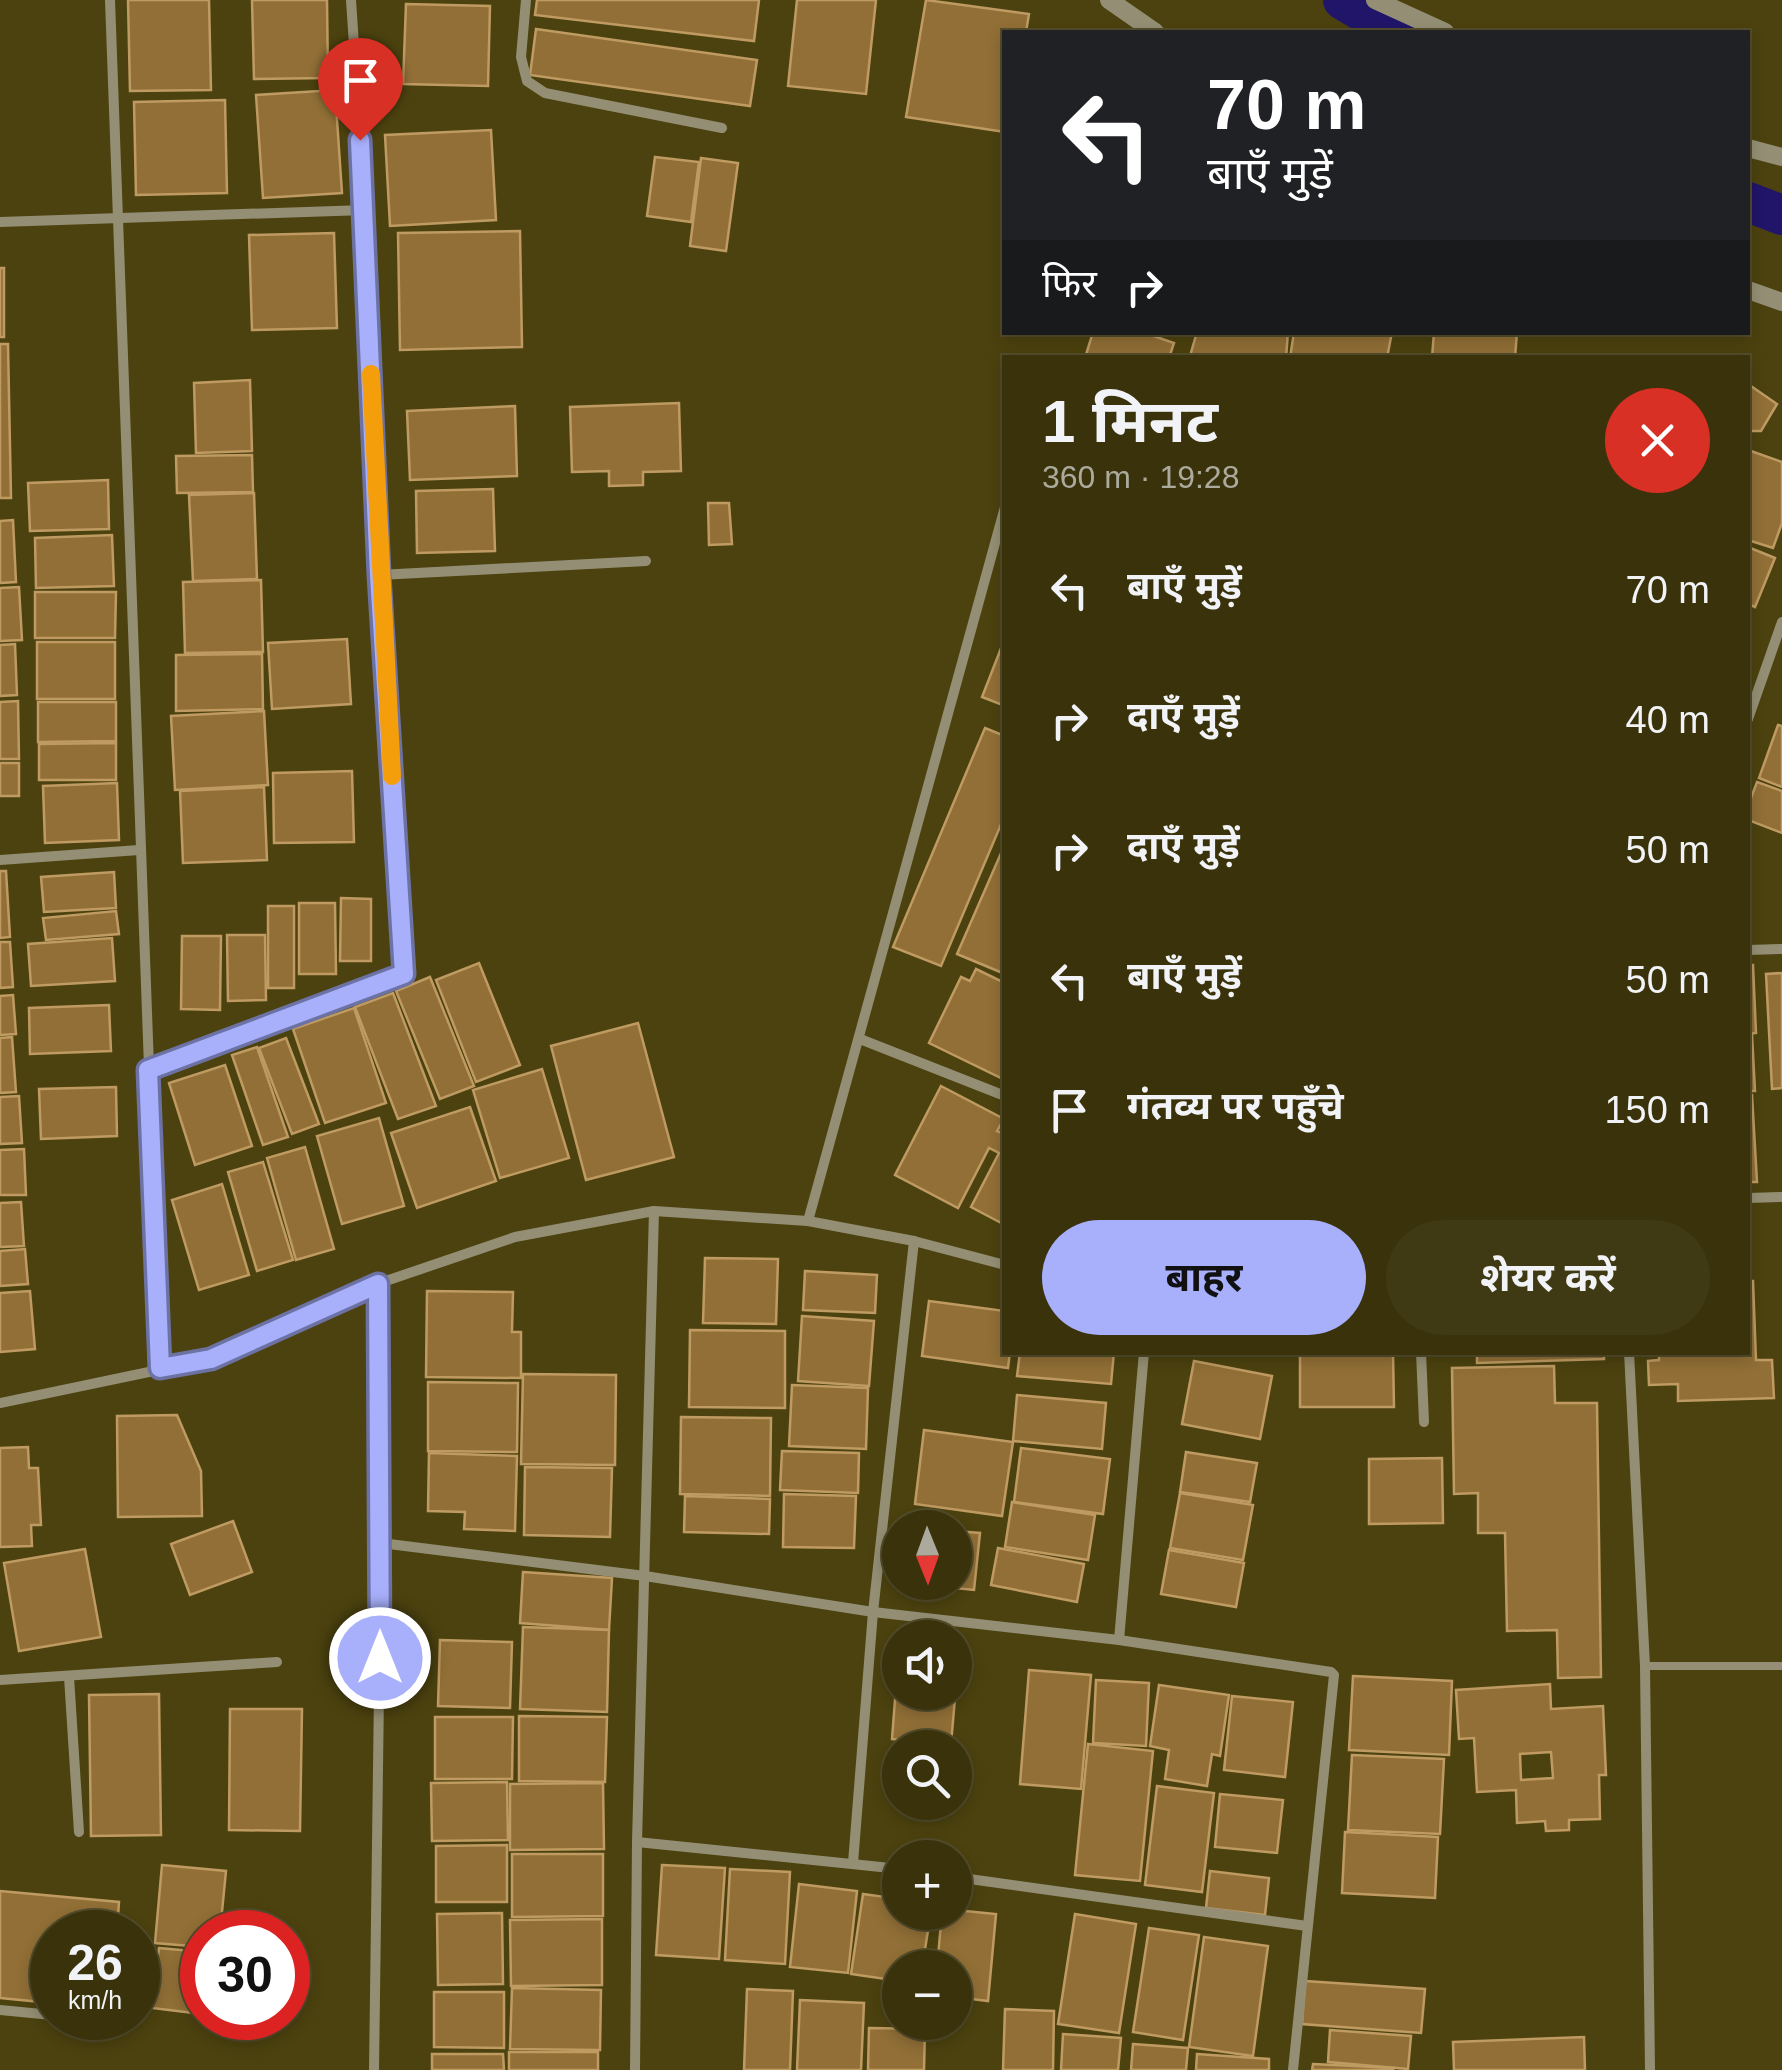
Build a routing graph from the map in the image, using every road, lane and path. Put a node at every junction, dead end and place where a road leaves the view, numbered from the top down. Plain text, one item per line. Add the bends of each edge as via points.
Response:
1 (110, 0) edge
2 (352, 0) edge
3 (526, 0) edge
4 (1109, 0) edge
5 (1375, 0) edge
6 (1152, 30) edge
7 (1440, 30) edge
8 (722, 128) dead end
9 (1750, 148) edge
10 (1782, 156) edge
11 (364, 210) junction
12 (118, 217) junction
13 (0, 222) edge
14 (1750, 291) edge
15 (1782, 302) edge
16 (1002, 518) edge
17 (646, 561) dead end
18 (379, 575) junction
19 (1782, 622) edge
20 (1750, 714) edge
21 (139, 850) junction
22 (0, 860) edge
23 (1782, 948) edge
24 (1750, 950) edge
25 (860, 1039) junction
26 (148, 1070) junction
27 (1002, 1095) edge
28 (1782, 1197) edge
29 (1750, 1198) edge
30 (654, 1211) junction
31 (808, 1222) junction
32 (914, 1242) junction
33 (1002, 1264) edge
34 (378, 1284) junction
35 (1144, 1355) edge
36 (1421, 1355) edge
37 (1629, 1355) edge
38 (160, 1368) junction
39 (0, 1403) edge
40 (1424, 1422) dead end
41 (381, 1543) junction
42 (644, 1576) junction
43 (873, 1612) junction
44 (1119, 1640) junction
45 (277, 1662) dead end
46 (1644, 1666) junction
47 (1782, 1666) edge
48 (69, 1677) junction
49 (0, 1680) edge
50 (79, 1832) dead end
51 (636, 1842) junction
52 (853, 1862) junction
53 (882, 1866) edge
54 (972, 1879) edge
55 (1308, 1926) junction
56 (0, 2010) edge
57 (30, 2013) edge
58 (374, 2070) edge
59 (635, 2070) edge
60 (1293, 2070) edge
61 (1650, 2070) edge

1 - 12 street
2 - 11 street
3 - 8 street via 520,57 527,81 545,93
4 - 6 street
5 - 7 street
9 - 10 street
11 - 12 street
11 - 18 street
12 - 13 street
12 - 21 street
14 - 15 street
16 - 25 street
17 - 18 street
18 - 26 street via 404,974
19 - 20 street
21 - 22 street
21 - 26 street
23 - 24 street
25 - 27 street
25 - 31 street
26 - 38 street
28 - 29 street
30 - 31 street
30 - 34 street via 515,1236
30 - 42 street
31 - 32 street
32 - 33 street
32 - 43 street
34 - 38 street via 211,1359
34 - 41 street
35 - 44 street
36 - 40 street
37 - 46 street
38 - 39 street
41 - 42 street
41 - 58 street
42 - 43 street
42 - 51 street
43 - 44 street
43 - 52 street
44 - 55 street via 1334,1675
45 - 48 street
46 - 47 lane
46 - 61 street
48 - 49 street
48 - 50 street
51 - 52 street
51 - 59 street
52 - 53 street
54 - 55 street
55 - 60 street
56 - 57 street

